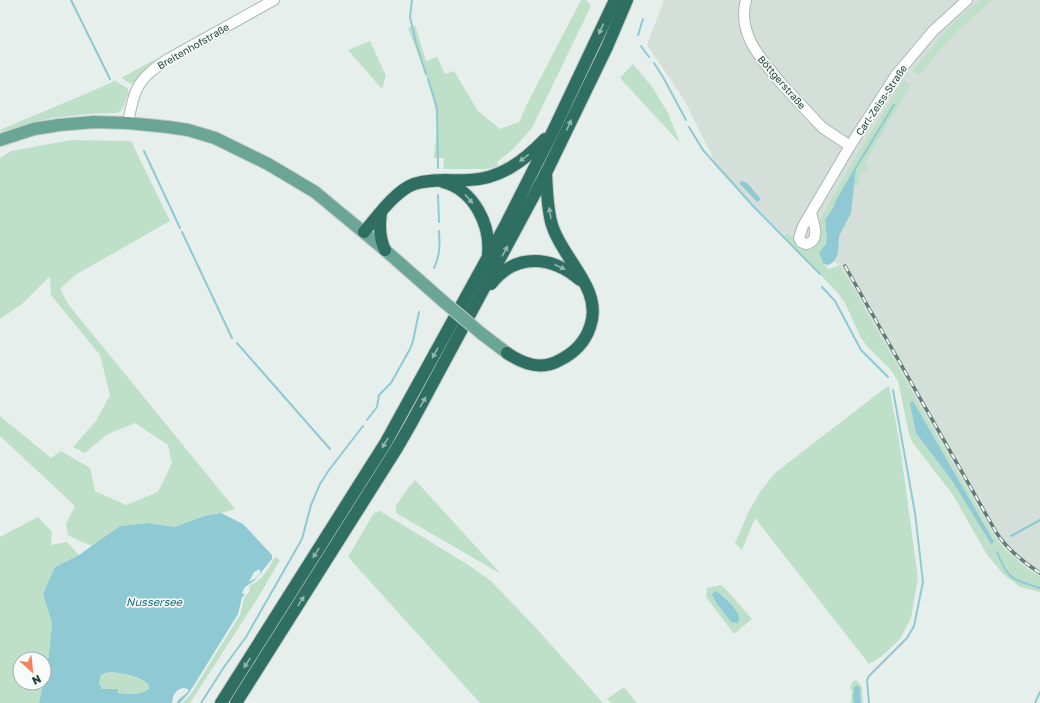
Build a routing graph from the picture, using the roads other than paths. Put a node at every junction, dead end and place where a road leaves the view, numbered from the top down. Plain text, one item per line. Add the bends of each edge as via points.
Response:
1 (274, 0) edge
2 (615, 0) edge
3 (627, 0) edge
4 (746, 0) edge
5 (967, 0) edge
6 (128, 123) junction
7 (553, 132) junction
8 (0, 140) edge
9 (850, 146) junction
10 (546, 173) junction
11 (436, 180) junction
12 (381, 213) junction
13 (812, 213) dead end
14 (364, 232) junction
15 (385, 250) junction
16 (488, 258) junction
17 (586, 285) junction
18 (480, 298) junction
19 (506, 353) joint
20 (221, 703) edge
21 (236, 703) edge

1 - 6 street, Breitenhofstraße via 155,67 136,90
2 -> 7 highway
10 -> 3 highway via 607,48
4 - 9 street, Böttgerstraße via 743,8 744,22 748,37 760,58 823,128
5 - 9 street, Carl-Zeiss-Straße via 933,30 901,69
6 - 8 main road via 58,125 34,129
6 - 14 main road via 188,130 215,138 268,164 315,192
7 -> 11 highway via 514,166 491,176 470,180
7 - 16 highway
9 - 13 street, Carl-Zeiss-Straße via 817,200
17 -> 10 highway via 559,242 552,225
18 -> 10 highway
11 - 12 highway via 414,184 402,191
11 -> 16 highway via 449,184 466,195 480,213 487,230
12 - 14 highway
12 - 15 highway via 379,231
14 - 15 main road
15 - 19 main road, bridge
16 -> 20 highway via 386,442
18 -> 17 highway via 493,281 507,269 537,260 557,265
17 - 19 highway via 593,305 592,321 587,335 578,348 556,363 544,365 531,365
21 -> 18 highway via 398,448

